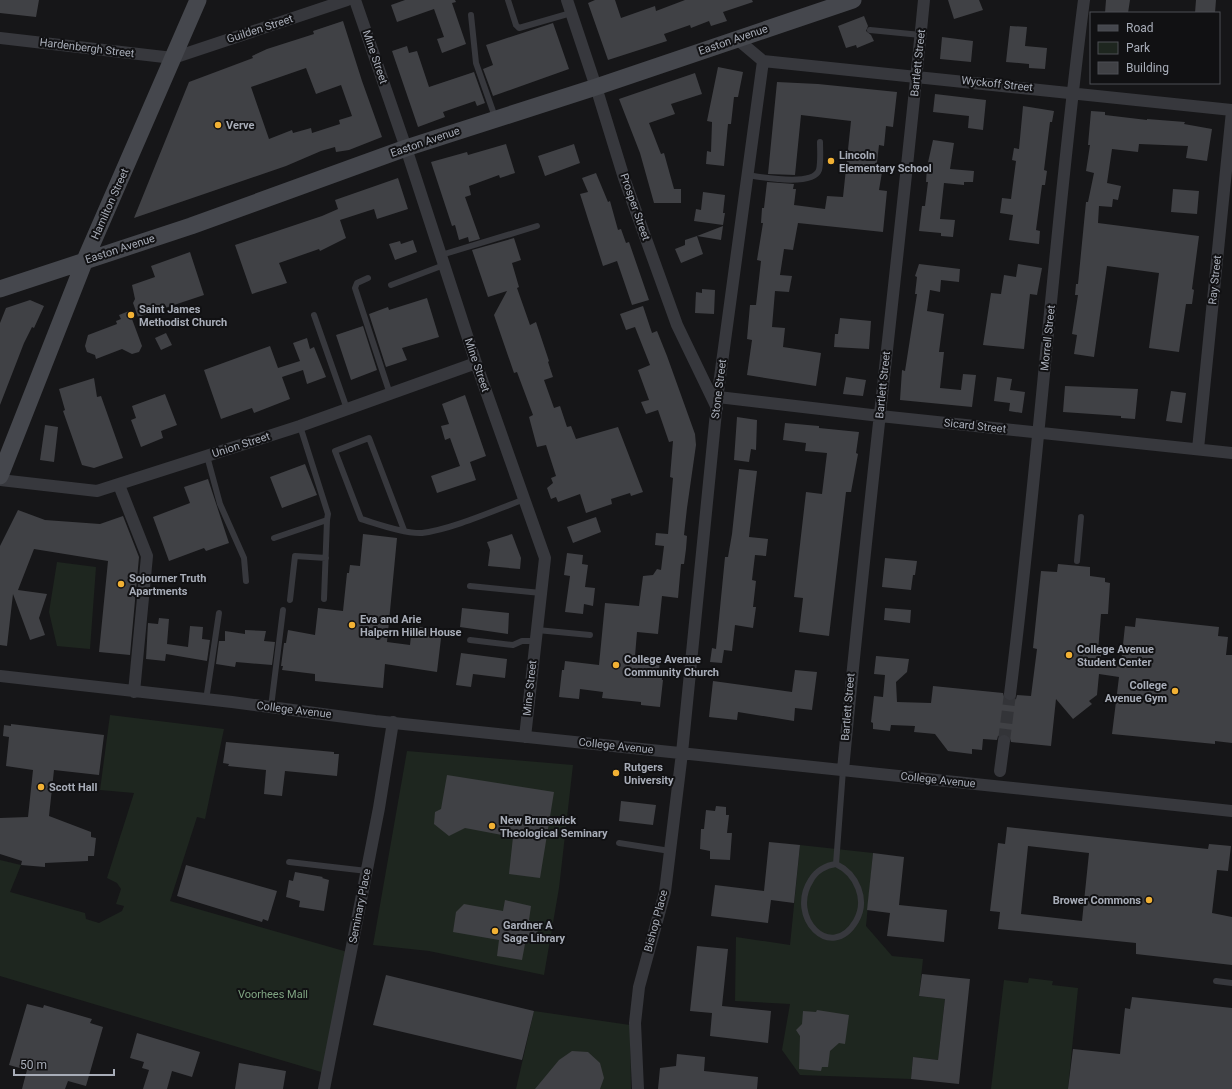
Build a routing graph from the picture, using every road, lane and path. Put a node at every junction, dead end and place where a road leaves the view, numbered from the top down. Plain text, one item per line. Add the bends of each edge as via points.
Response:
1 (198, 0) edge
2 (347, 0) edge
3 (355, 0) edge
4 (508, 0) edge
5 (566, 0) edge
6 (853, 0) edge
7 (924, 0) edge
8 (1084, 0) edge
9 (571, 13) junction
10 (471, 15) dead end
11 (870, 30) dead end
12 (921, 35) junction
13 (0, 38) edge
14 (737, 39) junction
15 (173, 58) junction
16 (763, 61) junction
17 (917, 76) junction
18 (596, 87) junction
19 (1072, 92) junction
20 (1232, 110) edge
21 (496, 119) junction
22 (820, 142) dead end
23 (406, 148) junction
24 (747, 175) junction
25 (537, 226) dead end
26 (85, 260) junction
27 (443, 260) junction
28 (368, 278) dead end
29 (392, 284) dead end
30 (0, 289) edge
31 (314, 315) dead end
32 (476, 363) junction
33 (390, 394) junction
34 (717, 402) junction
35 (347, 409) junction
36 (880, 416) junction
37 (300, 426) junction
38 (1038, 432) junction
39 (1198, 449) junction
40 (1232, 453) edge
41 (207, 456) junction
42 (0, 476) edge
43 (0, 480) edge
44 (119, 485) junction
45 (525, 499) junction
46 (1081, 517) dead end
47 (327, 520) junction
48 (404, 530) junction
49 (274, 538) dead end
50 (326, 558) junction
51 (1077, 561) dead end
52 (246, 581) dead end
53 (470, 586) dead end
54 (541, 593) junction
55 (324, 599) dead end
56 (290, 600) dead end
57 (283, 610) dead end
58 (219, 613) dead end
59 (590, 635) dead end
60 (536, 636) junction
61 (470, 640) dead end
62 (0, 676) edge
63 (134, 692) junction
64 (1010, 694) tunnel mouth
65 (206, 700) junction
66 (271, 707) junction
67 (393, 722) junction
68 (525, 736) junction
69 (1004, 741) tunnel mouth
70 (682, 753) junction
71 (843, 770) junction
72 (1000, 771) dead end
73 (1232, 811) edge
74 (619, 843) dead end
75 (670, 851) junction
76 (289, 862) dead end
77 (836, 864) junction
78 (367, 871) junction
79 (1216, 981) dead end
80 (1232, 983) edge
81 (324, 1089) edge
82 (638, 1089) edge

1 - 15 street, Hamilton Street
2 - 15 street, Guilden Street
3 - 23 street, Mine Street
4 - 9 lane via 519,28
5 - 9 street, Prosper Street
6 - 14 street, Easton Avenue
7 - 12 street, Bartlett Street
8 - 19 street, Morrell Street
9 - 18 street, Prosper Street
10 - 21 lane via 476,63
11 - 12 lane
12 - 17 street, Bartlett Street
13 - 15 street, Hardenbergh Street
14 - 16 street
14 - 18 street, Easton Avenue
15 - 26 street, Hamilton Street
16 - 17 street, Wyckoff Street
16 - 24 street, Stone Street
17 - 19 street, Wyckoff Street
17 - 36 street, Bartlett Street
18 - 21 street, Easton Avenue
18 - 34 street, Prosper Street via 624,178 677,325
19 - 20 street, Wyckoff Street
19 - 38 street, Morrell Street
20 - 39 street, Ray Street
21 - 23 street, Easton Avenue
22 - 24 lane via 819,170 814,176 784,180
23 - 26 street, Easton Avenue via 192,226
23 - 27 street, Mine Street
24 - 34 street, Stone Street
25 - 27 lane
26 - 30 street, Easton Avenue
26 - 42 street, Hamilton Street
27 - 29 lane
27 - 32 street, Mine Street
28 - 33 lane via 358,283 355,288
31 - 35 lane
32 - 33 street, Union Street
32 - 45 street, Mine Street
33 - 35 street, Union Street
34 - 36 street, Sicard Street
34 - 70 street, Stone Street
35 - 37 street, Union Street
36 - 38 street, Sicard Street
36 - 71 street, Bartlett Street via 855,635
37 - 41 street, Union Street
37 - 47 lane via 328,514
38 - 39 street, Sicard Street
38 - 64 street, Morrell Street
39 - 40 street, Sicard Street
41 - 44 street, Union Street
41 - 52 lane via 220,504 244,558
43 - 44 street, Union Street via 97,491
44 - 63 street via 147,556
45 - 48 lane via 452,525 421,533
45 - 54 street, Mine Street via 545,558
46 - 51 lane
47 - 49 lane
47 - 50 lane
48 - 48 lane via 361,519 335,451 369,438
50 - 55 lane
50 - 56 lane via 294,556
53 - 54 lane
54 - 60 street, Mine Street
57 - 66 lane
58 - 65 lane
59 - 60 lane
60 - 61 lane via 513,645
60 - 68 street, Mine Street
62 - 63 street, College Avenue
63 - 65 street, College Avenue
65 - 66 street, College Avenue
66 - 67 street, College Avenue
67 - 68 street, College Avenue
67 - 78 street, Seminary Place
68 - 70 street, College Avenue
69 - 72 street
70 - 71 street, College Avenue
70 - 75 street, Bishop Place
71 - 73 street, College Avenue
71 - 77 lane
74 - 75 lane
75 - 82 street, Bishop Place via 665,892 639,987 635,1023
76 - 78 lane
77 - 77 lane via 828,865 813,876 804,894 804,909 808,922 827,938 844,934 856,921 860,910 860,895 855,880 850,873
78 - 81 street, Seminary Place
79 - 80 lane

